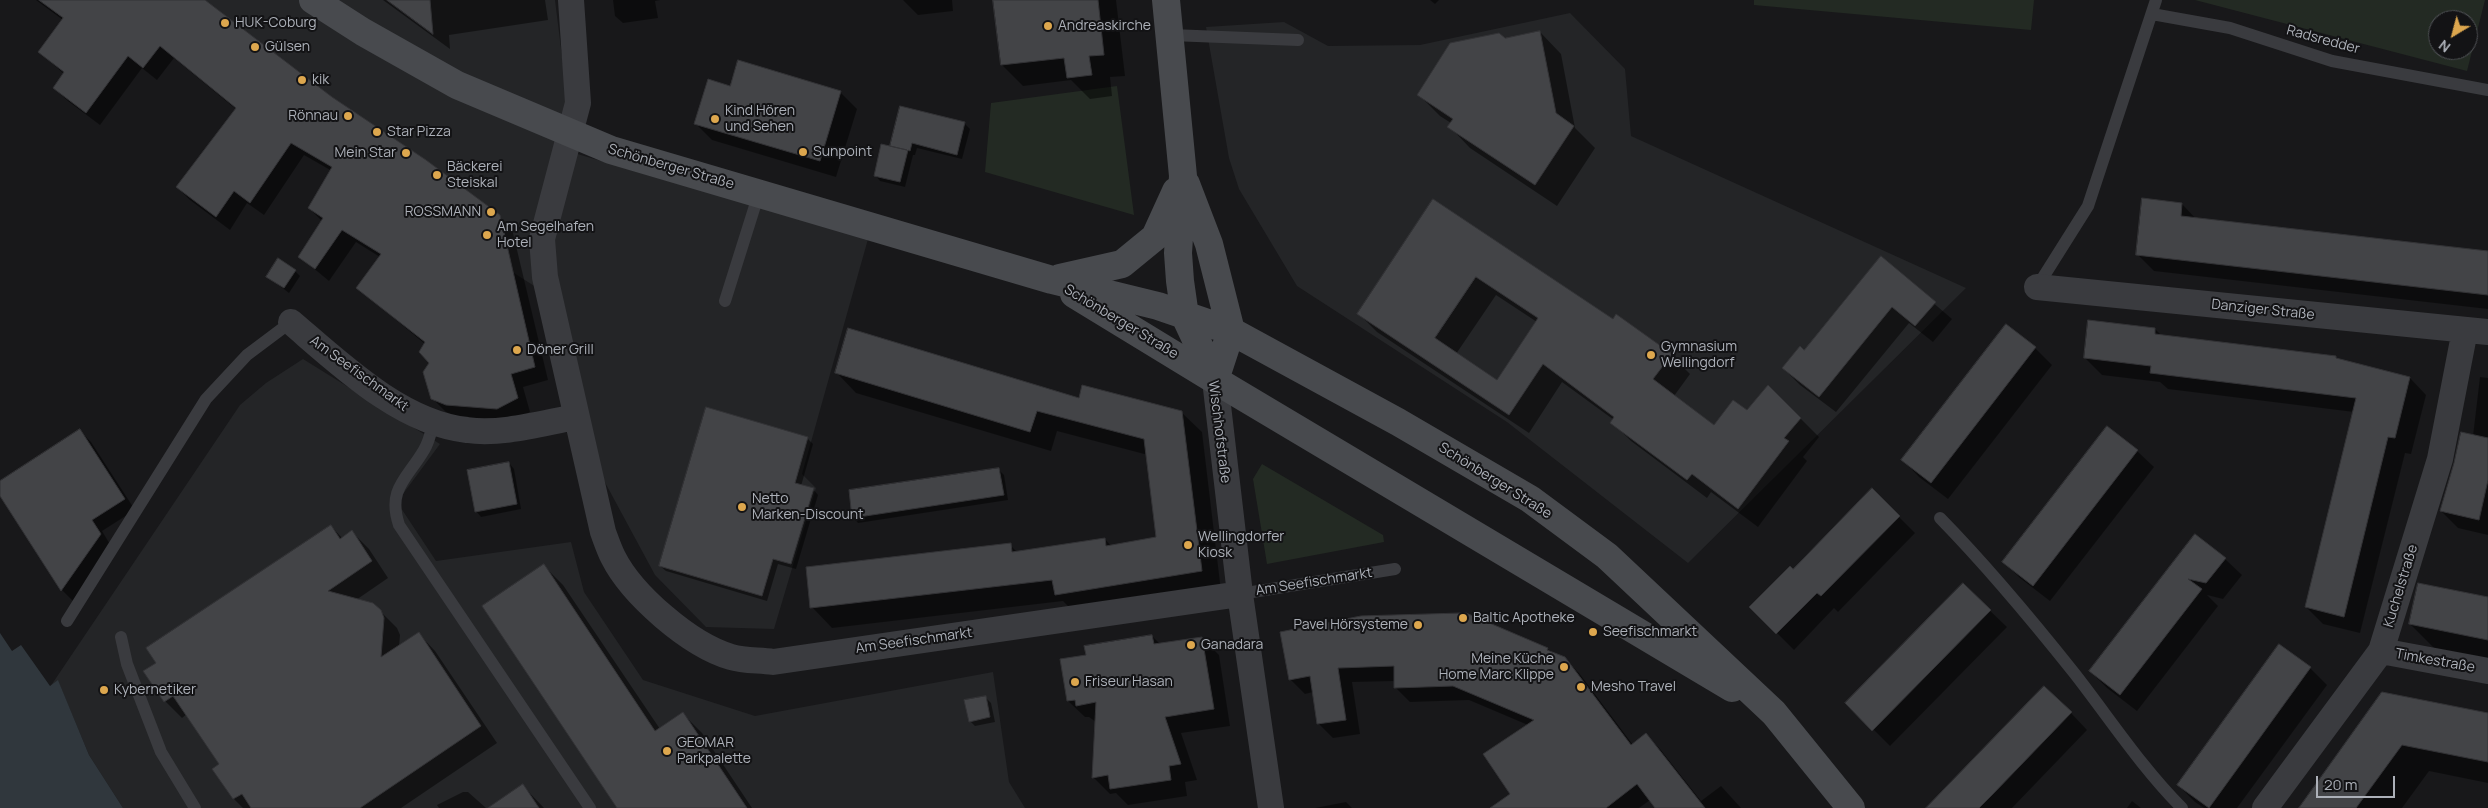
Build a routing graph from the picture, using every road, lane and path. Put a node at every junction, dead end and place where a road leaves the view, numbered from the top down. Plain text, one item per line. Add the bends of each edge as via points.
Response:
1 (314, 0) edge
2 (571, 0) edge
3 (1166, 0) edge
4 (2156, 0) edge
5 (2152, 14) junction
6 (1171, 35) junction
7 (1298, 40) dead end
8 (2488, 90) edge
9 (571, 135) junction
10 (1183, 176) junction
11 (759, 193) junction
12 (1052, 280) junction
13 (2037, 287) joint
14 (725, 301) dead end
15 (1185, 316) junction
16 (291, 322) joint
17 (1231, 331) junction
18 (2477, 331) edge
19 (1215, 380) junction
20 (576, 417) junction
21 (433, 424) junction
22 (1940, 518) dead end
23 (1395, 570) dead end
24 (1240, 594) junction
25 (67, 621) dead end
26 (121, 637) dead end
27 (2381, 651) junction
28 (2488, 670) edge
29 (1774, 713) junction
30 (195, 808) edge
31 (590, 808) edge
32 (1271, 808) edge
33 (1851, 808) edge
34 (2182, 808) edge
35 (2265, 808) edge

1 - 9 main road, Schönberger Straße via 457,85
2 - 9 street, Am Seefischmarkt via 578,103
3 - 6 main road, Wischhofstraße
4 - 5 lane
5 - 8 lane, Radsredder via 2230,28 2332,61
5 - 13 lane via 2088,206
6 - 7 lane
6 - 10 main road, Wischhofstraße
9 - 11 main road, Schönberger Straße via 611,150
9 - 20 street, Am Seefischmarkt via 542,239 545,277
10 - 12 main road, Schönberger Straße via 1155,237 1122,264
10 - 15 main road, Wischhofstraße via 1178,252
10 - 17 main road via 1210,244
11 - 12 main road, Schönberger Straße
11 - 14 lane
12 - 15 main road, Schönberger Straße via 1158,306
12 - 19 main road, Schönberger Straße
13 - 18 street, Danziger Straße
15 - 17 main road, Schönberger Straße
15 - 19 main road, Wischhofstraße
16 - 21 street, Am Seefischmarkt via 397,405
16 - 25 lane via 247,355 206,399
17 - 19 main road
17 - 29 main road, Schönberger Straße via 1530,499 1607,556
18 - 27 street, Kuchelstraße
19 - 24 street, Wischhofstraße
19 - 29 main road, Schönberger Straße
20 - 21 street, Am Seefischmarkt via 468,431
20 - 24 street, Am Seefischmarkt via 603,532 613,558 634,587 673,625 697,642 731,657 773,662
21 - 31 lane via 425,448 400,485 394,508 399,525
22 - 34 lane via 1987,566 2146,768
23 - 24 lane, Am Seefischmarkt
24 - 32 street, Wischhofstraße
26 - 30 lane via 126,664 161,752
27 - 28 street, Timkestraße
27 - 35 street, Kuchelstraße
29 - 33 main road, Schönberger Straße

